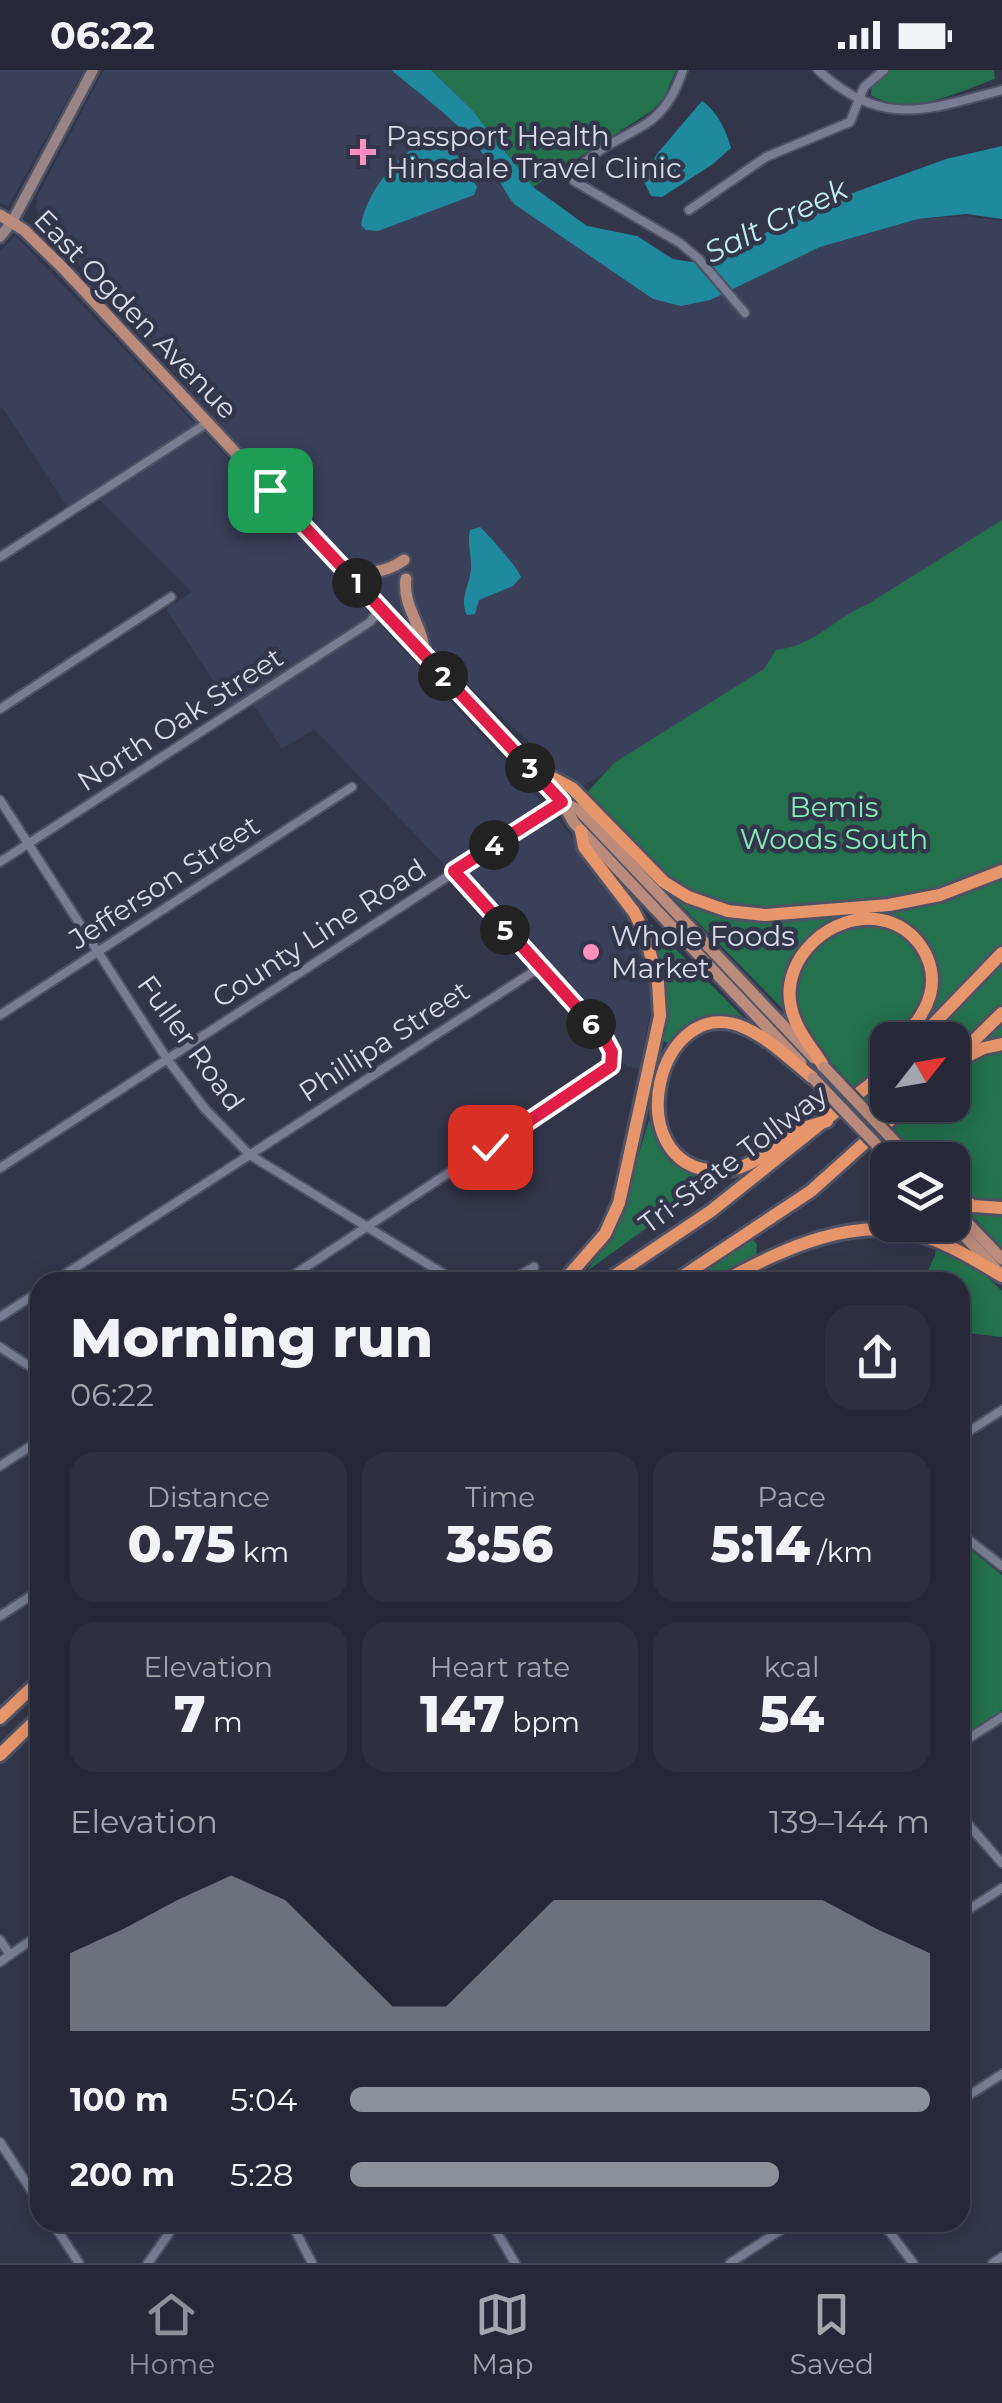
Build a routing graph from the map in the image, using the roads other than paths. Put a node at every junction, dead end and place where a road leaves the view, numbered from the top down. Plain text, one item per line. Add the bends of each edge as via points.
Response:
1 (93, 70) edge
2 (683, 70) edge
3 (818, 70) edge
4 (884, 70) edge
5 (1002, 90) edge
6 (860, 98) junction
7 (689, 210) dead end
8 (6, 219) edge
9 (0, 237) edge
10 (745, 313) dead end
11 (207, 423) junction
12 (0, 557) edge
13 (404, 560) dead end
14 (345, 571) junction
15 (406, 579) dead end
16 (171, 597) dead end
17 (380, 609) junction
18 (424, 655) junction
19 (0, 710) edge
20 (526, 764) junction
21 (352, 787) dead end
22 (0, 800) edge
23 (562, 802) junction
24 (582, 831) junction
25 (28, 844) junction
26 (0, 862) edge
27 (1002, 870) edge
28 (454, 871) junction
29 (98, 951) junction
30 (1002, 953) edge
31 (539, 968) junction
32 (1002, 1013) edge
33 (0, 1015) edge
34 (917, 1022) edge
35 (935, 1022) edge
36 (1002, 1044) edge
37 (970, 1046) edge
38 (970, 1055) edge
39 (168, 1059) junction
40 (824, 1067) junction
41 (814, 1078) junction
42 (870, 1085) edge
43 (827, 1121) junction
44 (888, 1122) edge
45 (874, 1142) edge
46 (895, 1142) edge
47 (250, 1154) junction
48 (0, 1168) edge
49 (970, 1204) edge
50 (1002, 1208) edge
51 (970, 1225) edge
52 (368, 1227) junction
53 (970, 1242) edge
54 (1002, 1260) edge
55 (534, 1267) dead end
56 (68, 1272) edge
57 (298, 1272) edge
58 (441, 1272) edge
59 (526, 1272) edge
60 (572, 1272) edge
61 (620, 1272) edge
62 (689, 1272) edge
63 (741, 1272) edge
64 (1002, 1276) edge
65 (30, 1298) edge
66 (0, 1317) edge
67 (0, 1348) edge
68 (30, 1367) edge
69 (1002, 1410) edge
70 (970, 1431) edge
71 (30, 1446) edge
72 (0, 1466) edge
73 (970, 1541) edge
74 (1001, 1564) edge
75 (30, 1596) edge
76 (0, 1616) edge
77 (30, 1690) edge
78 (1002, 1717) edge
79 (0, 1718) edge
80 (30, 1726) edge
81 (970, 1738) edge
82 (0, 1755) edge
83 (970, 1826) edge
84 (1002, 1863) edge
85 (1002, 1888) edge
86 (970, 1909) edge
87 (0, 1940) edge
88 (30, 1941) edge
89 (10, 1955) junction
90 (0, 1962) edge
91 (1002, 2074) edge
92 (970, 2094) edge
93 (0, 2142) edge
94 (30, 2188) edge
95 (59, 2232) edge
96 (169, 2232) edge
97 (295, 2232) edge
98 (497, 2232) edge
99 (778, 2232) edge
100 (890, 2232) edge
101 (1002, 2257) edge
102 (79, 2263) edge
103 (148, 2263) edge
104 (312, 2263) edge
105 (515, 2263) edge
106 (730, 2263) edge
107 (913, 2263) edge
108 (993, 2263) edge

1 - 8 main road
2 - 10 street via 661,111 582,164 574,180 680,242
3 - 6 street
4 - 6 street
5 - 6 street via 910,112
6 - 7 street via 850,122 766,157
8 - 9 main road
8 - 11 main road, East Ogden Avenue via 49,253
11 - 12 street
11 - 14 main road, East Ogden Avenue
13 - 14 main road via 374,573
14 - 17 main road, East Ogden Avenue
15 - 18 main road
16 - 19 street
17 - 18 main road, East Ogden Avenue
17 - 25 street, North Oak Street via 370,622
18 - 20 main road, East Ogden Avenue
20 - 23 main road, East Ogden Avenue
20 - 27 highway via 572,788 664,882 728,910 765,915 889,905 940,895
21 - 29 street, Jefferson Street
22 - 25 street, Fuller Road
23 - 24 main road, East Ogden Avenue
23 - 28 street, County Line Road
23 - 40 main road, East Ogden Avenue via 580,810
24 - 41 main road, East Ogden Avenue
24 - 60 highway via 584,847 645,934 660,1016 620,1203
25 - 26 street, North Oak Street
25 - 29 street, Fuller Road
28 - 31 street
28 - 39 street, County Line Road
29 - 33 street, Jefferson Street
29 - 39 street, Fuller Road
30 - 35 highway
31 - 47 street, Phillipa Street
31 - 52 street via 604,1037 611,1066
32 - 37 highway
34 - 40 highway via 931,993 932,971 914,937 896,924 846,924 802,952 790,974 794,1020
36 - 38 highway
39 - 47 street, Fuller Road
39 - 48 street, County Line Road
40 - 46 main road, East Ogden Avenue, bridge
41 - 43 highway via 746,1028 704,1026 690,1032 666,1061 657,1100 660,1126 679,1157 716,1171 743,1168 798,1130
41 - 45 main road, East Ogden Avenue, bridge
42 - 43 highway, Tri-State Tollway
43 - 61 highway, Tri-State Tollway
44 - 62 highway via 811,1191
47 - 52 street, Fuller Road
47 - 56 street, Phillipa Street
49 - 50 highway
51 - 54 main road
52 - 57 street
52 - 58 street, Fuller Road
53 - 64 main road
55 - 59 street
63 - 64 highway via 812,1240 872,1229 926,1237
65 - 66 street
67 - 68 street
69 - 70 street
71 - 72 street
73 - 74 street
75 - 76 street
77 - 79 highway
78 - 81 street
80 - 82 highway
83 - 84 street
85 - 86 street
87 - 89 street
88 - 89 street
89 - 90 street
91 - 92 street
93 - 94 street
95 - 102 street
96 - 103 street
97 - 104 street
98 - 105 street
99 - 106 street
100 - 107 street
101 - 108 street

